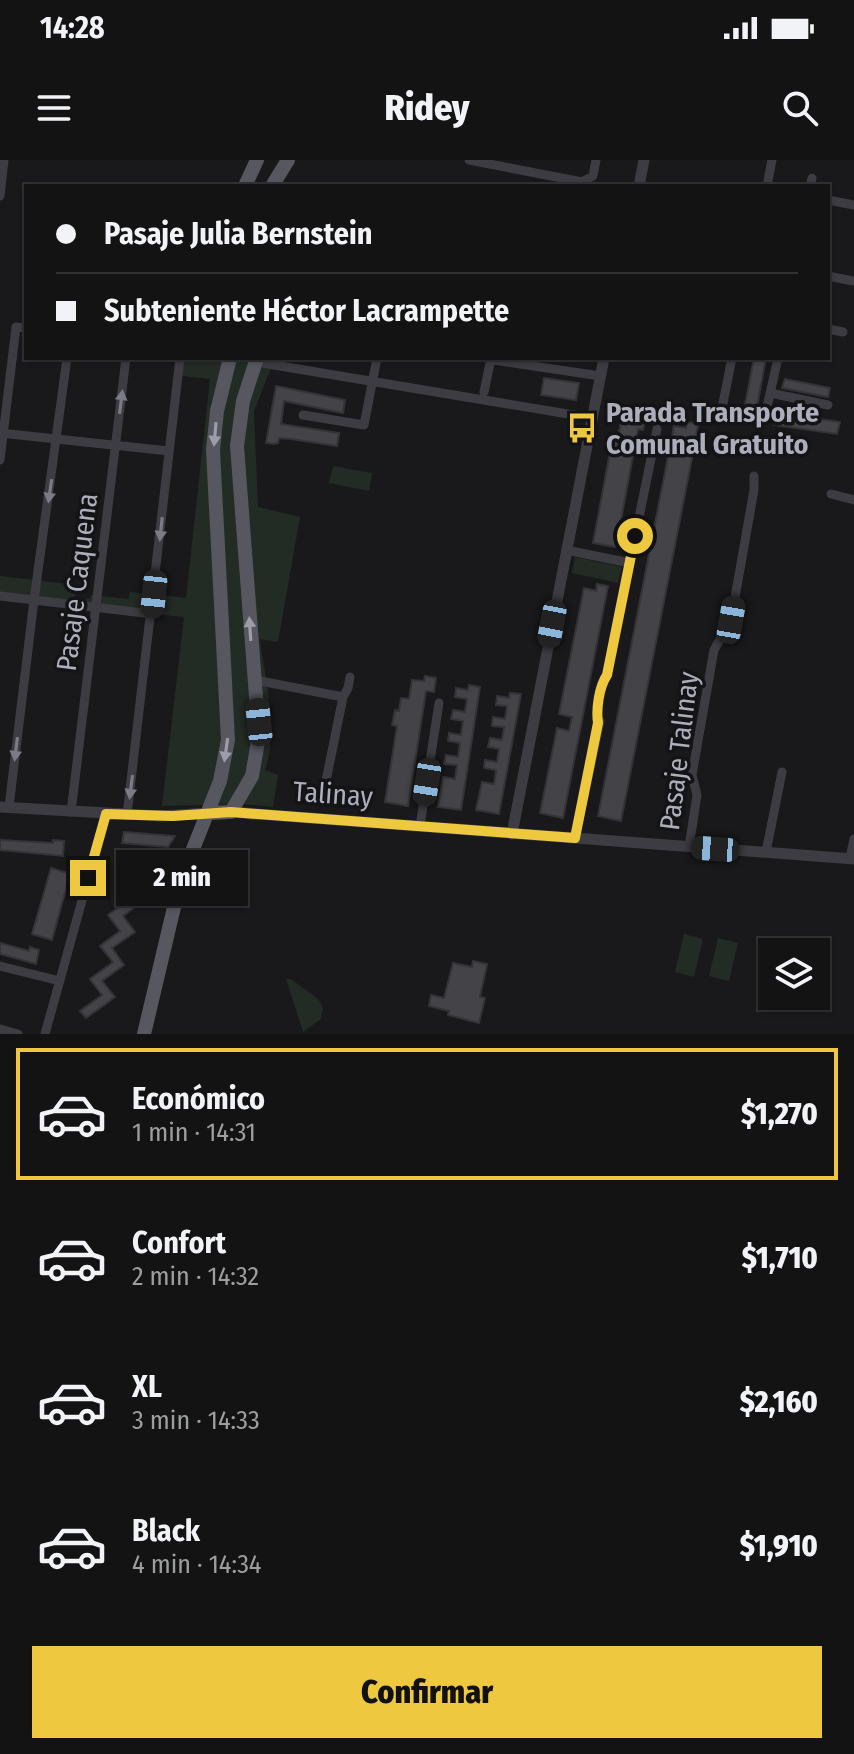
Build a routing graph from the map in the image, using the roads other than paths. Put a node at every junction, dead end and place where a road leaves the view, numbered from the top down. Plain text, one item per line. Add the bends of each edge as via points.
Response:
1 (4, 160) edge
2 (257, 160) edge
3 (288, 160) edge
4 (469, 160) edge
5 (596, 160) edge
6 (644, 160) edge
7 (772, 160) edge
8 (246, 184) edge
9 (273, 184) edge
10 (639, 184) edge
11 (767, 184) edge
12 (0, 196) edge
13 (830, 200) edge
14 (854, 205) edge
15 (830, 276) edge
16 (853, 281) edge
17 (21, 327) edge
18 (830, 329) edge
19 (843, 332) dead end
20 (67, 360) edge
21 (126, 360) edge
22 (180, 360) edge
23 (230, 360) edge
24 (252, 360) edge
25 (257, 360) edge
26 (377, 360) edge
27 (604, 360) edge
28 (732, 360) edge
29 (778, 360) edge
30 (600, 376) junction
31 (373, 382) junction
32 (484, 392) dead end
33 (770, 393) junction
34 (828, 405) dead end
35 (721, 413) dead end
36 (303, 415) dead end
37 (765, 416) dead end
38 (592, 418) junction
39 (657, 429) dead end
40 (2, 433) edge
41 (57, 439) junction
42 (115, 445) junction
43 (169, 451) junction
44 (0, 460) edge
45 (754, 476) dead end
46 (831, 494) dead end
47 (854, 500) edge
48 (566, 550) junction
49 (630, 563) junction
50 (0, 596) edge
51 (34, 600) junction
52 (96, 607) junction
53 (152, 614) junction
54 (350, 677) dead end
55 (255, 680) junction
56 (343, 697) junction
57 (439, 703) dead end
58 (782, 772) dead end
59 (326, 781) dead end
60 (5, 807) edge
61 (71, 812) junction
62 (231, 812) junction
63 (209, 813) junction
64 (106, 814) junction
65 (127, 815) junction
66 (420, 826) junction
67 (512, 834) junction
68 (575, 838) junction
69 (854, 839) edge
70 (689, 847) junction
71 (766, 852) junction
72 (852, 859) edge
73 (0, 966) edge
74 (60, 981) junction
75 (0, 1029) edge
76 (18, 1034) edge
77 (45, 1034) edge
78 (144, 1034) edge

1 - 12 street
2 - 8 main road
3 - 9 main road
4 - 5 street via 582,182 593,176
6 - 10 street
7 - 11 street
13 - 14 street
15 - 16 street
17 - 40 street
18 - 19 street
20 - 41 street
42 -> 21 street, Pasaje Caquena
22 - 43 street
23 -> 63 main road via 213,450 228,740
55 -> 24 main road via 237,446
25 - 31 street
26 - 31 street
27 - 30 street
28 - 35 street
29 - 33 street
30 - 32 street via 493,360
30 - 38 street
31 - 36 street via 364,425
31 - 38 street
33 - 34 street
33 - 37 street
38 - 48 street
39 - 49 street
40 - 41 street
40 - 44 street
41 - 42 street
41 -> 51 street
42 - 43 street
42 - 52 street, Pasaje Caquena
43 -> 53 street
45 - 70 street, Pasaje Talinay via 731,620 715,645 695,759 692,778 697,795
46 - 47 street
48 - 49 street
48 - 67 street
49 - 68 street
50 - 51 street
51 - 52 street
51 -> 60 street
52 - 53 street
52 - 61 street, Pasaje Caquena
53 -> 65 street
54 - 56 street
55 - 56 street
55 - 62 main road via 258,754
56 - 59 street
57 - 66 street
58 - 71 street
60 - 61 street, Talinay
61 - 64 street, Talinay
62 - 63 main road, Talinay
62 - 66 street, Talinay
63 - 65 street, Talinay
63 - 78 main road via 180,882
64 - 65 street, Talinay
64 - 74 street
66 - 67 street, Talinay
67 - 68 street, Talinay
68 - 70 street, Talinay
69 - 72 street
70 - 71 street, Talinay
71 - 72 street, Talinay
73 - 74 street
74 - 77 street
75 - 76 street

